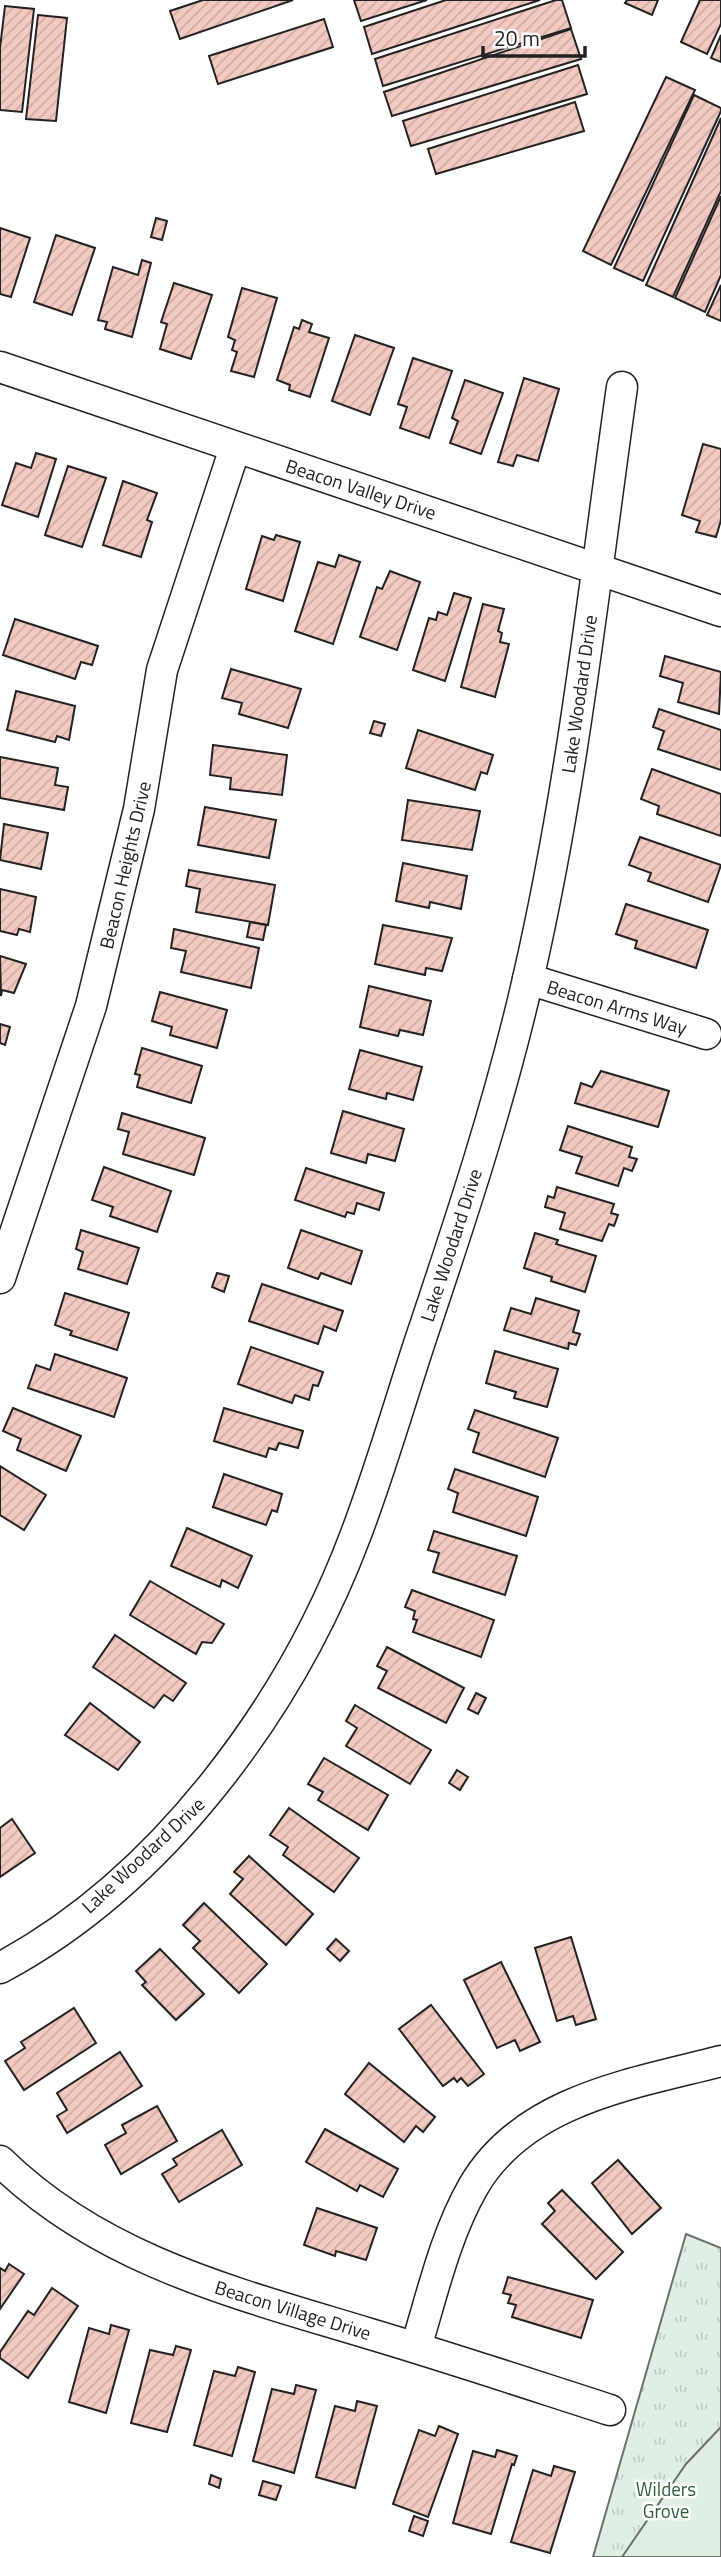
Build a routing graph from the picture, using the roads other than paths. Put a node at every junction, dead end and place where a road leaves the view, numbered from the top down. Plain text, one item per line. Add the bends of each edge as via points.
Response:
1 (0, 367) edge
2 (622, 387) dead end
3 (235, 447) junction
4 (595, 570) junction
5 (721, 611) edge
6 (528, 979) junction
7 (706, 1034) dead end
8 (0, 1278) edge
9 (0, 1968) edge
10 (721, 2062) edge
11 (0, 2161) edge
12 (416, 2347) junction
13 (610, 2410) dead end

1 - 3 street, Beacon Valley Drive
2 - 4 street, Lake Woodard Drive
3 - 4 street, Beacon Valley Drive
3 - 8 street, Beacon Heights Drive via 162,670 136,821 91,1006
4 - 5 street, Beacon Valley Drive
4 - 6 street, Lake Woodard Drive via 575,735
6 - 7 street, Beacon Arms Way
6 - 9 street, Lake Woodard Drive via 498,1098 461,1216 356,1535 323,1608 284,1679 207,1795 113,1889
10 - 12 street via 583,2098 543,2117 507,2146 473,2186 448,2245
11 - 12 street, Beacon Village Drive via 53,2207 125,2250 230,2291
12 - 13 street, Beacon Village Drive

